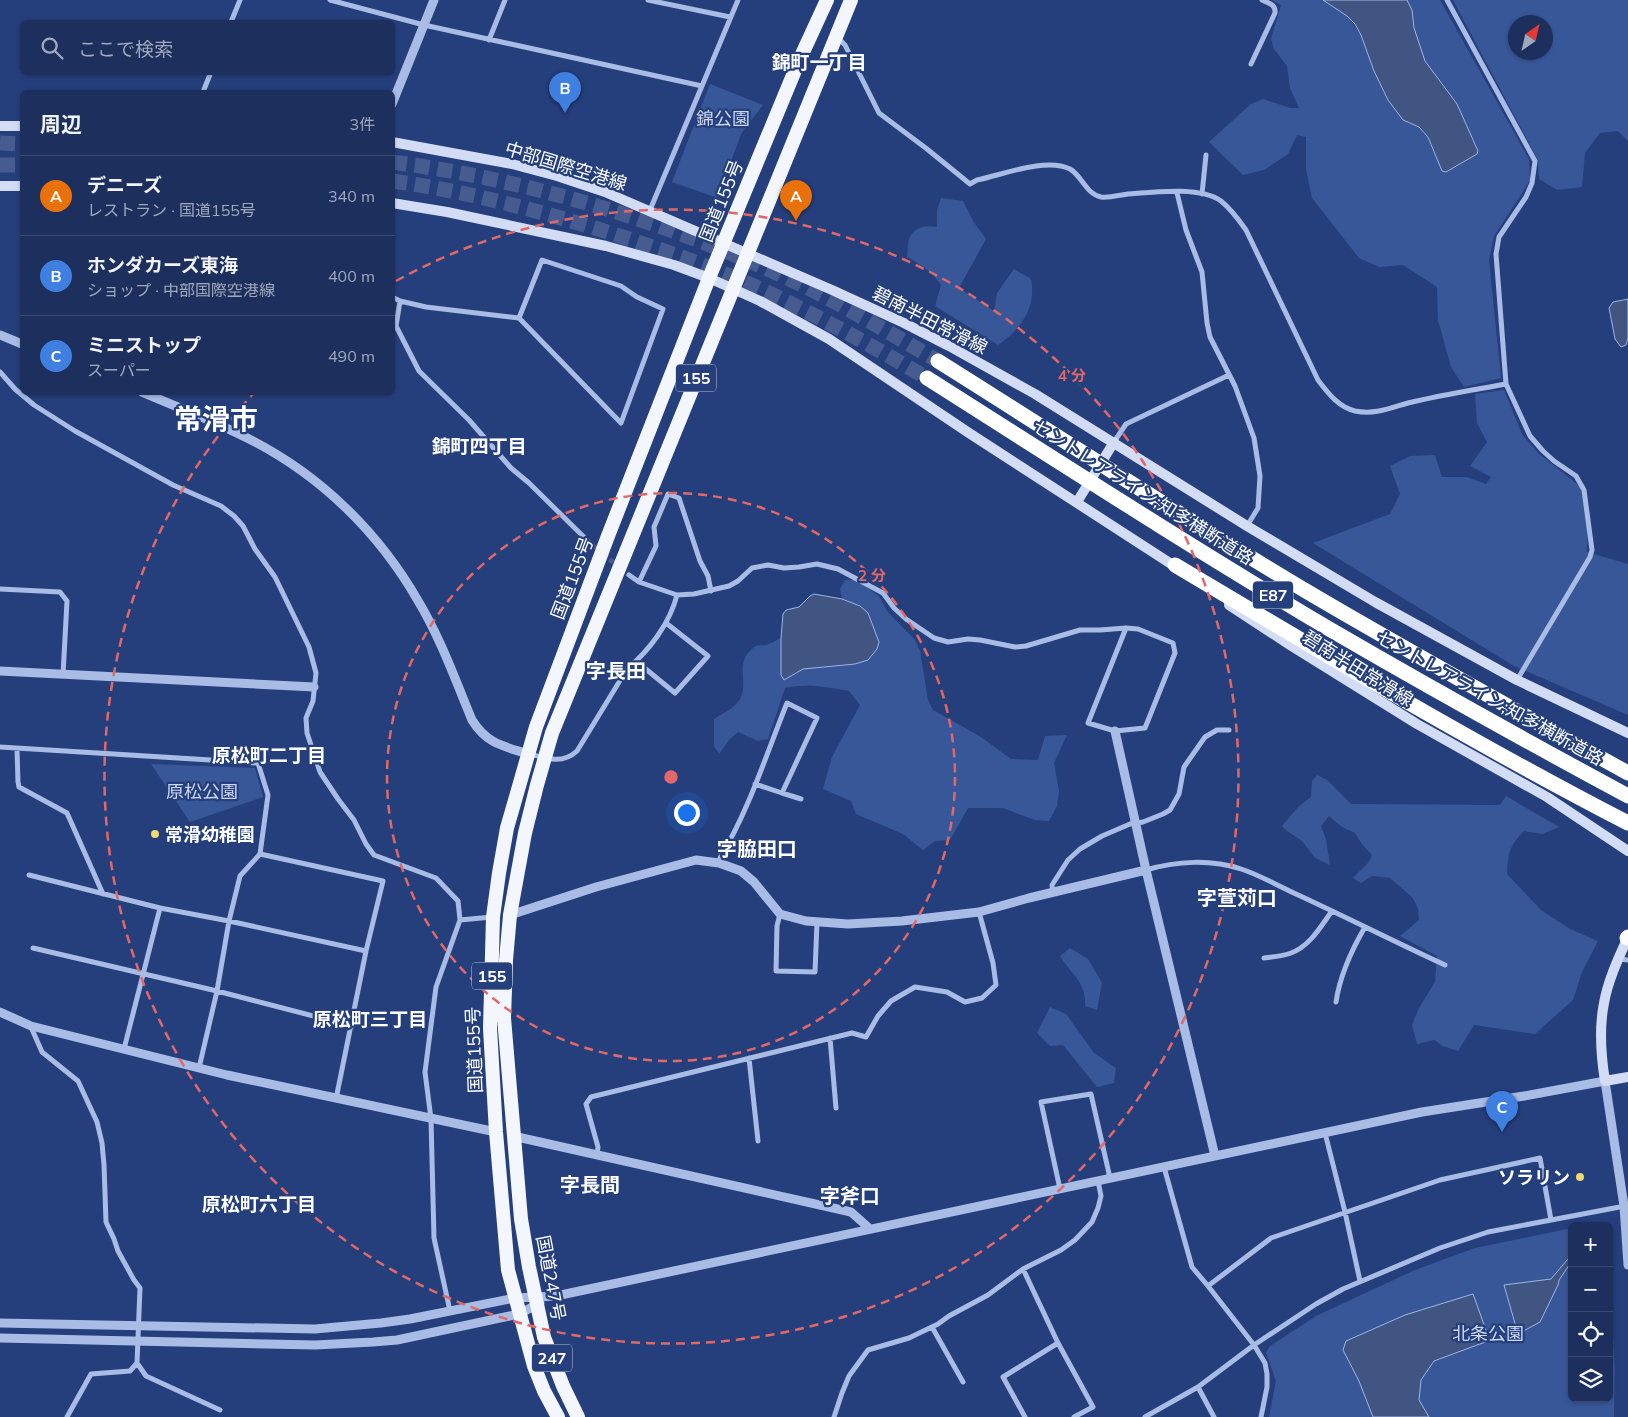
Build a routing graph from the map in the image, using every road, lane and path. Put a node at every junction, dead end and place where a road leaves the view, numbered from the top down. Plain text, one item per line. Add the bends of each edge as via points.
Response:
1 (240, 0) edge
2 (334, 0) edge
3 (434, 0) edge
4 (506, 0) edge
5 (648, 0) edge
6 (738, 0) edge
7 (827, 0) edge
8 (851, 0) edge
9 (1262, 0) edge
10 (1447, 0) edge
11 (730, 17) junction
12 (232, 20) edge
13 (424, 25) junction
14 (836, 35) junction
15 (489, 40) junction
16 (1251, 64) dead end
17 (210, 75) edge
18 (702, 86) junction
19 (203, 90) edge
20 (395, 97) edge
21 (0, 126) edge
22 (20, 126) edge
23 (395, 142) edge
24 (1206, 155) dead end
25 (0, 186) edge
26 (20, 186) edge
27 (1177, 193) junction
28 (1202, 194) junction
29 (395, 203) edge
30 (650, 210) junction
31 (724, 243) junction
32 (747, 253) junction
33 (709, 278) junction
34 (733, 289) junction
35 (395, 298) edge
36 (400, 301) junction
37 (519, 318) junction
38 (0, 335) edge
39 (20, 343) edge
40 (938, 361) tunnel mouth
41 (0, 372) edge
42 (1229, 375) junction
43 (927, 378) tunnel mouth
44 (1506, 384) junction
45 (20, 393) edge
46 (22, 395) edge
47 (149, 395) edge
48 (1114, 442) junction
49 (1077, 502) junction
50 (1247, 526) junction
51 (592, 545) tunnel mouth
52 (1175, 566) junction
53 (629, 576) tunnel mouth
54 (640, 582) junction
55 (0, 589) edge
56 (711, 591) junction
57 (677, 595) junction
58 (666, 623) junction
59 (1126, 628) junction
60 (636, 661) junction
61 (0, 671) edge
62 (63, 675) junction
63 (1517, 680) junction
64 (314, 687) junction
65 (1229, 730) dead end
66 (1115, 731) junction
67 (1628, 733) edge
68 (0, 747) edge
69 (17, 749) junction
70 (528, 754) junction
71 (545, 758) junction
72 (1628, 772) edge
73 (755, 784) junction
74 (782, 792) junction
75 (1628, 796) edge
76 (801, 799) dead end
77 (1136, 823) junction
78 (1628, 823) edge
79 (1628, 851) edge
80 (260, 854) junction
81 (719, 863) junction
82 (1146, 870) junction
83 (29, 875) dead end
84 (1053, 892) junction
85 (103, 894) junction
86 (160, 908) junction
87 (1332, 911) junction
88 (979, 912) junction
89 (780, 914) junction
90 (510, 915) junction
91 (493, 917) junction
92 (460, 920) junction
93 (229, 921) junction
94 (817, 922) junction
95 (1365, 928) junction
96 (1628, 937) edge
97 (33, 948) dead end
98 (366, 951) junction
99 (1264, 958) dead end
100 (1623, 960) edge
101 (1445, 965) dead end
102 (144, 973) junction
103 (217, 991) junction
104 (1336, 1002) dead end
105 (0, 1012) edge
106 (30, 1026) junction
107 (352, 1026) junction
108 (830, 1038) junction
109 (124, 1049) junction
110 (749, 1058) junction
111 (199, 1068) junction
112 (1628, 1076) edge
113 (1605, 1081) junction
114 (336, 1099) junction
115 (836, 1108) dead end
116 (430, 1119) junction
117 (496, 1132) junction
118 (1325, 1133) junction
119 (513, 1136) junction
120 (758, 1141) dead end
121 (597, 1154) junction
122 (1215, 1156) junction
123 (1164, 1167) junction
124 (1110, 1178) junction
125 (1098, 1181) junction
126 (1060, 1189) junction
127 (519, 1198) joint
128 (502, 1201) joint
129 (1626, 1206) edge
130 (1345, 1212) junction
131 (1552, 1220) junction
132 (869, 1228) junction
133 (1628, 1265) edge
134 (1023, 1269) junction
135 (1360, 1282) junction
136 (1208, 1286) junction
137 (515, 1298) junction
138 (536, 1300) junction
139 (450, 1311) junction
140 (519, 1314) junction
141 (0, 1323) edge
142 (932, 1327) junction
143 (0, 1338) edge
144 (1058, 1343) junction
145 (1254, 1345) junction
146 (137, 1363) junction
147 (962, 1382) dead end
148 (1198, 1387) junction
149 (220, 1410) dead end
150 (66, 1417) edge
151 (558, 1417) edge
152 (578, 1417) edge
153 (834, 1417) edge
154 (1024, 1417) edge
155 (1074, 1417) edge
156 (1145, 1417) edge
157 (1214, 1417) edge
158 (1261, 1417) edge

1 - 12 street
2 - 13 street
3 - 13 street
4 - 15 street
5 - 11 street
6 - 11 street
7 - 31 highway, 国道155号 / 155
8 - 14 highway, 国道155号 / 155
9 - 16 street via 1276,9
10 - 44 street via 1535,161 1532,183 1499,237 1496,254
11 - 18 street
13 - 15 street
13 - 20 street
14 - 27 street via 845,45 879,113 970,184 1029,167 1048,165 1071,170 1100,197
14 - 32 highway, 国道155号 / 155
15 - 18 street
17 - 19 street
18 - 30 street
21 - 22 main road
23 - 30 main road, 中部国際空港線 via 449,151 557,176
24 - 28 street
25 - 26 main road
27 - 28 street
27 - 42 street via 1186,230 1202,272 1210,337
28 - 44 street via 1222,202 1246,230 1318,380 1330,397 1342,405 1370,413
29 - 33 main road via 606,246
30 - 31 main road, 中部国際空港線
31 - 32 main road, 碧南半田常滑線
31 - 33 highway, 国道155号 / 155
32 - 34 highway, 国道155号 / 155
32 - 48 main road, 碧南半田常滑線 via 950,346
33 - 34 main road, 碧南半田常滑線
33 - 70 highway, 国道155号 / 155 via 608,536
34 - 49 main road, 碧南半田常滑線 via 786,314 829,340
34 - 71 highway, 国道155号 / 155 via 552,733
35 - 36 street
36 - 37 street
36 - 51 street via 396,326 420,371 511,468
37 - 37 street via 532,332 621,423 663,309 621,286 542,260
38 - 39 street
40 - 72 highway, セントレアライン;知多横断道路 / E87 via 1302,589
41 - 45 street
42 - 48 street via 1126,424
42 - 50 street via 1254,438 1260,476 1258,508
43 - 75 highway, セントレアライン;知多横断道路 / E87 via 1169,532 1315,620
44 - 63 street via 1530,436 1581,483 1586,497 1592,550
46 - 64 street via 75,431 173,485 221,506 234,516 275,577 309,647 316,673
47 - 70 street via 255,441 311,477 358,519 381,545 417,599 479,730 499,745
48 - 49 main road
48 - 50 main road, 碧南半田常滑線
49 - 52 main road, 碧南半田常滑線
50 - 63 main road, 碧南半田常滑線 via 1375,602
52 - 78 highway via 1422,710
52 - 79 main road, 碧南半田常滑線 via 1290,645 1417,724 1547,797
53 - 54 street
54 - 56 street via 656,546 654,527 668,494 678,498
54 - 57 street
55 - 62 street via 60,592 67,601
56 - 57 street
56 - 59 street via 738,581 752,568 768,565 799,568 817,564 838,569 883,593 906,619 934,638 948,642 968,639 1015,647 1080,630
57 - 58 street
58 - 60 street
58 - 60 street via 708,656 675,693
59 - 66 street via 1088,723
59 - 66 street via 1138,629 1173,643 1175,653 1145,728
60 - 71 street via 627,669 577,751 563,759
61 - 62 street
62 - 64 street
63 - 67 main road, 碧南半田常滑線
64 - 92 street via 313,701 306,718 307,733 320,772 374,855 436,878 458,900
65 - 77 street via 1217,730 1205,737 1184,767 1179,794 1170,810
66 - 77 street
68 - 69 street
69 - 80 street via 258,763 268,795
69 - 85 street via 19,788 67,813
70 - 71 street
70 - 91 highway, 国道155号 / 155 via 507,828
71 - 90 highway, 国道155号 / 155
73 - 74 street
73 - 74 street via 787,703 817,718
73 - 81 street
74 - 76 street
77 - 82 street
77 - 84 street via 1102,836 1072,855 1052,885
80 - 93 street via 240,876
80 - 98 street via 383,881
81 - 89 street via 741,871
81 - 90 street via 696,860
82 - 84 street
82 - 87 street via 1177,863 1223,865 1241,869
82 - 122 street
83 - 85 street
84 - 88 street
85 - 86 street
86 - 93 street
86 - 102 street
87 - 95 street
87 - 99 street via 1306,944 1293,952
88 - 94 street via 902,921
88 - 108 street via 996,985 982,998 965,1002 947,992 915,986 891,1001 866,1036 852,1033
89 - 94 street
89 - 94 street via 776,971 815,972
90 - 119 highway, 国道155号 / 155 via 504,1018
91 - 92 street
91 - 117 highway, 国道155号 / 155 via 490,1028
92 - 116 street via 436,987 425,1072
93 - 98 street
93 - 103 street
95 - 101 street
95 - 104 street via 1341,978
96 - 100 main road
97 - 102 street
98 - 107 street
100 - 113 main road via 1604,1003 1601,1054
102 - 103 street
102 - 109 street
103 - 107 street
103 - 111 street
105 - 106 street
106 - 109 street
106 - 146 street via 42,1052 78,1081 97,1122 103,1150 106,1222 140,1288
107 - 114 street
108 - 110 street
108 - 115 street
109 - 111 street
110 - 120 street
110 - 121 street via 591,1097 586,1104
111 - 114 street
112 - 113 main road
113 - 118 street via 1422,1112
113 - 129 street
114 - 116 street
116 - 117 street
116 - 139 street via 434,1238
117 - 128 highway, 国道155号 / 155
118 - 122 street
118 - 130 street
119 - 121 street
119 - 127 highway, 国道155号 / 155
121 - 132 street via 851,1212
122 - 123 street
123 - 124 street
123 - 136 street via 1192,1267
124 - 125 street
124 - 126 street via 1091,1094 1041,1102
125 - 126 street
125 - 134 street via 1101,1196 1098,1208 1085,1231 1061,1250
126 - 132 street
127 - 138 highway, 国道247号 / 247
128 - 137 highway, 国道247号 / 247 via 508,1270
129 - 131 street
129 - 133 street
130 - 131 street via 1440,1180 1540,1158
130 - 135 street
130 - 136 street via 1271,1238
131 - 135 street via 1455,1242
132 - 138 street
134 - 142 street
134 - 144 street
135 - 145 street via 1296,1316
136 - 145 street
137 - 138 street
137 - 139 street
137 - 140 highway, 国道247号 / 247
138 - 140 street
138 - 152 highway, 国道247号 / 247 via 544,1337
139 - 141 street via 316,1330
140 - 143 street via 397,1340 324,1344
140 - 151 highway, 国道247号 / 247 via 534,1366
142 - 147 street
142 - 153 street via 909,1338 868,1350 849,1376
144 - 154 street via 1003,1377
144 - 155 street via 1092,1407
145 - 148 street
145 - 158 street via 1265,1363 1267,1374
146 - 149 street via 146,1376
146 - 150 street via 130,1371 90,1374
148 - 156 street
148 - 157 street

